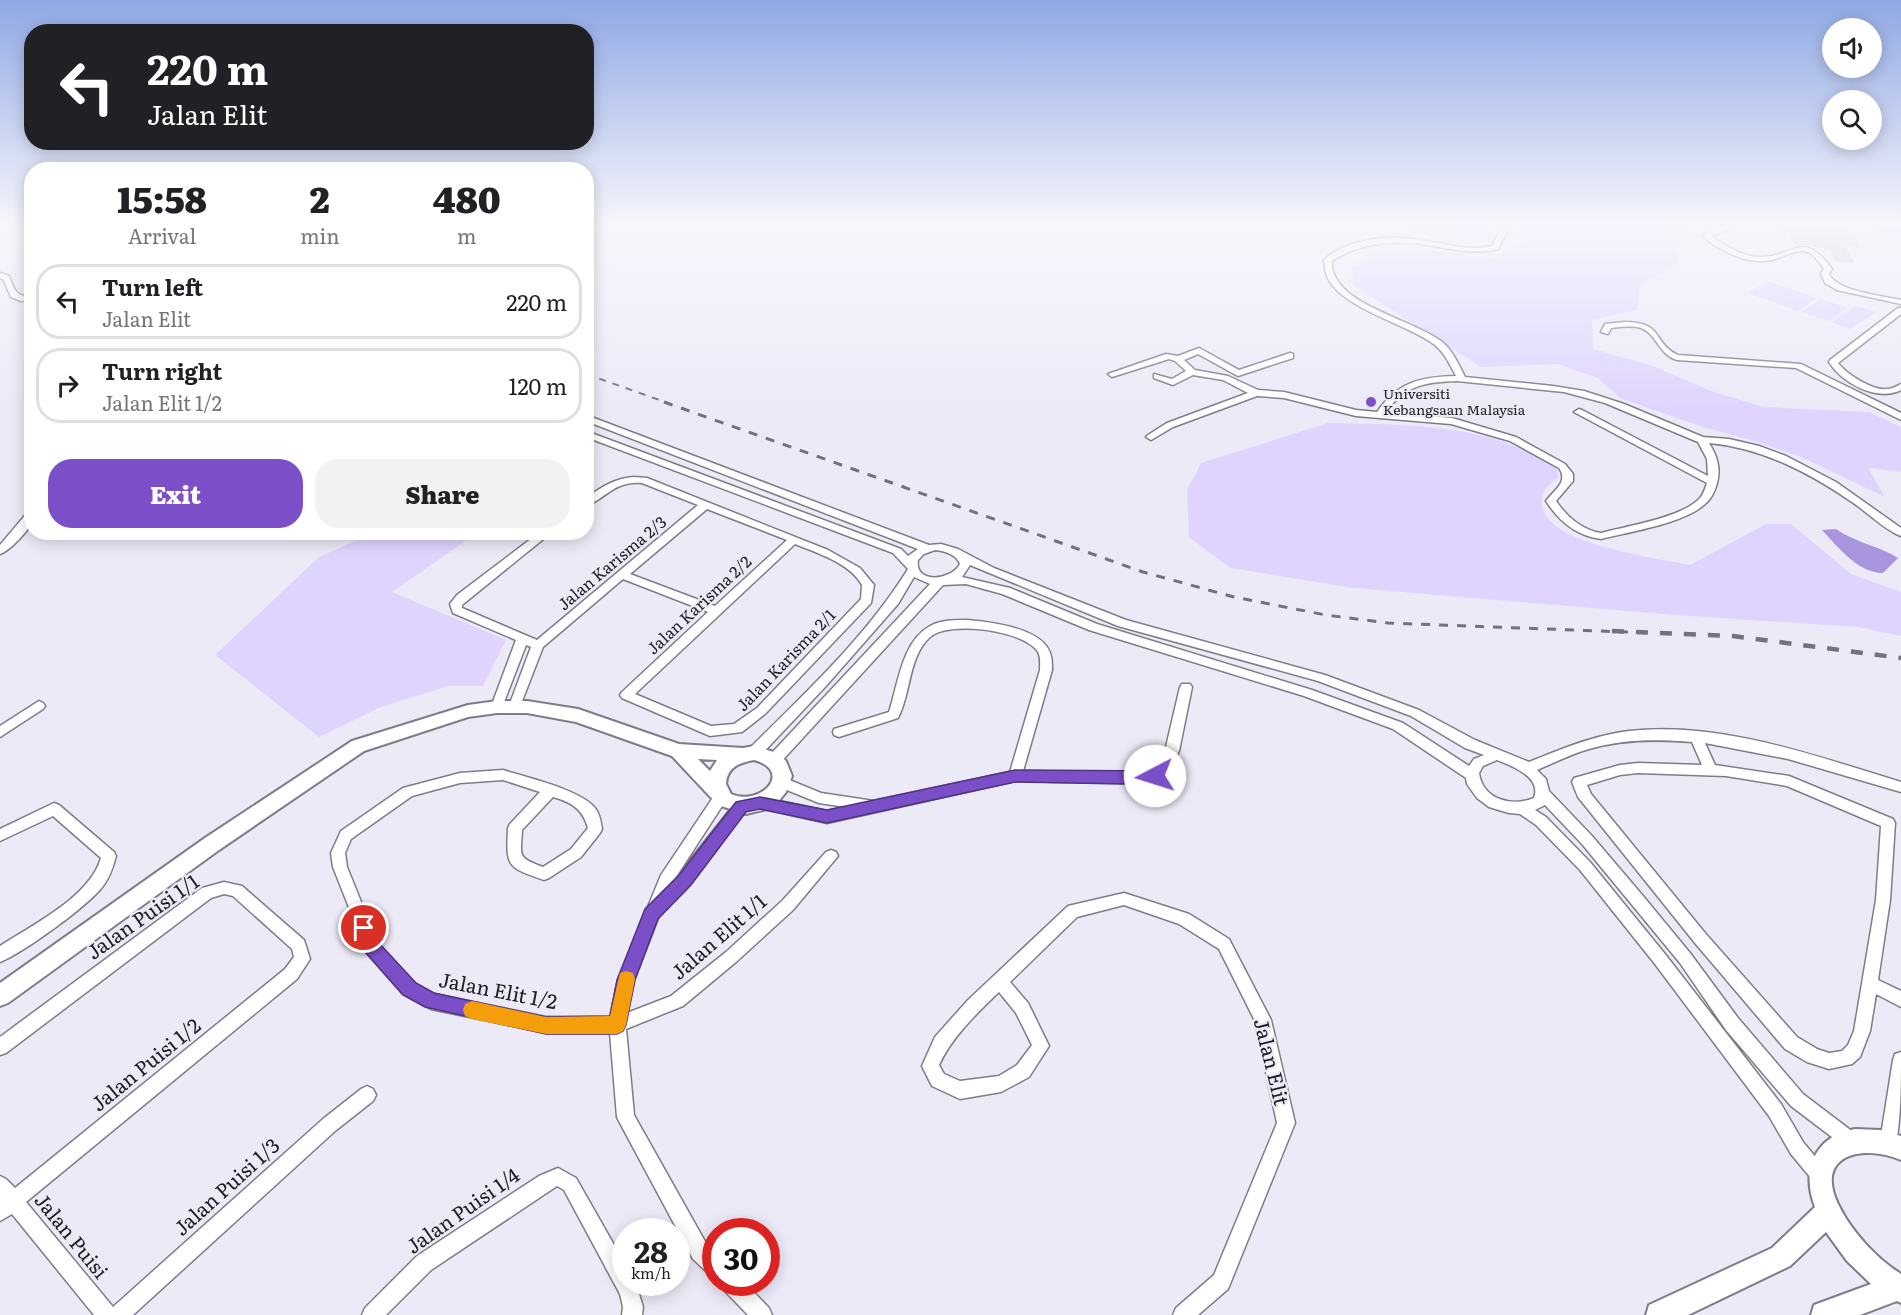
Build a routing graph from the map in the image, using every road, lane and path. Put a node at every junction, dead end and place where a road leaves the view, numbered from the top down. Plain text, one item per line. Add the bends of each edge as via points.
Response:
1 (9, 286) edge
2 (1338, 286) edge
3 (1842, 286) edge
4 (24, 298) edge
5 (1901, 302) edge
6 (1901, 310) edge
7 (1605, 332) dead end
8 (1290, 356) dead end
9 (1178, 359) junction
10 (1192, 372) junction
11 (1112, 374) dead end
12 (1157, 376) dead end
13 (1461, 378) junction
14 (1901, 387) edge
15 (1256, 393) junction
16 (1579, 412) dead end
17 (1380, 415) junction
18 (1901, 417) edge
19 (594, 421) edge
20 (594, 437) edge
21 (1151, 437) dead end
22 (1701, 440) junction
23 (1712, 482) junction
24 (594, 497) edge
25 (705, 505) junction
26 (24, 524) edge
27 (1901, 533) edge
28 (794, 539) junction
29 (537, 540) edge
30 (926, 548) junction
31 (0, 551) edge
32 (962, 557) junction
33 (911, 568) junction
34 (623, 575) junction
35 (943, 581) junction
36 (716, 611) junction
37 (522, 640) junction
38 (538, 645) junction
39 (1186, 687) dead end
40 (626, 695) joint
41 (39, 706) dead end
42 (506, 706) junction
43 (0, 732) edge
44 (839, 732) dead end
45 (1696, 737) junction
46 (678, 751) junction
47 (748, 754) junction
48 (1495, 755) junction
49 (774, 760) junction
50 (1528, 768) junction
51 (1711, 771) junction
52 (1471, 774) junction
53 (1015, 776) junction
54 (782, 782) junction
55 (1901, 787) edge
56 (549, 792) junction
57 (718, 793) junction
58 (1543, 793) junction
59 (760, 803) junction
60 (741, 806) junction
61 (879, 806) junction
62 (1525, 810) junction
63 (0, 834) edge
64 (831, 856) dead end
65 (651, 915) junction
66 (1706, 945) junction
67 (1680, 952) junction
68 (0, 955) edge
69 (302, 958) joint
70 (999, 981) junction
71 (1871, 984) junction
72 (0, 996) edge
73 (1901, 999) edge
74 (617, 1025) junction
75 (0, 1047) edge
76 (1901, 1060) edge
77 (367, 1095) dead end
78 (1851, 1141) junction
79 (1895, 1145) edge
80 (1821, 1178) junction
81 (0, 1185) edge
82 (7, 1207) edge
83 (1828, 1212) junction
84 (702, 1254) edge
85 (1899, 1289) edge
86 (744, 1296) edge
87 (107, 1315) edge
88 (118, 1315) edge
89 (372, 1315) edge
90 (632, 1315) edge
91 (762, 1315) edge
92 (1183, 1315) edge
93 (1659, 1315) edge
94 (1824, 1315) edge

1 - 4 street via 16,299
2 - 13 street via 1436,341 1448,352
3 - 5 street
6 - 14 street via 1833,362 1840,374 1884,392
7 - 18 street via 1608,326 1624,324 1646,328 1669,355 1677,357 1798,366
8 - 9 street via 1238,373 1199,351
9 - 10 street
9 - 11 street via 1164,356
10 - 12 street via 1173,382
10 - 15 street via 1225,378
13 - 17 street via 1411,384 1395,394
13 - 22 street via 1565,389 1603,400
15 - 17 street
15 - 21 street via 1170,425
16 - 23 street
17 - 23 street via 1452,421 1494,432 1532,448 1568,474 1568,482 1551,501 1559,513 1596,536 1694,507 1707,496
19 - 30 street
20 - 33 street via 897,551
22 - 23 street via 1712,452
22 - 27 street via 1744,445 1774,454 1834,484
24 - 25 street, Jalan Karisma 2/1 via 627,478 643,480
25 - 28 street, Jalan Karisma 2/1
25 - 34 street, Jalan Karisma 2/3
26 - 31 street
28 - 36 street, Jalan Karisma 2/2
28 - 40 street, Jalan Karisma 2/1 via 860,574 868,586 867,600 761,711 737,729 710,731
29 - 37 street via 456,604 458,610
30 - 32 street via 943,547
30 - 33 street via 911,558
32 - 35 street via 962,571
32 - 48 street via 1122,623 1370,695
33 - 35 street via 922,579
33 - 47 street via 894,601 822,683
34 - 36 street
34 - 38 street, Jalan Karisma 2/3
35 - 49 street
35 - 52 street via 966,580 996,588 1093,627 1308,693 1398,726
36 - 40 street, Jalan Karisma 2/2
37 - 38 street
37 - 42 street
38 - 42 street
39 - 53 street via 1172,751 1155,776
41 - 43 street
42 - 46 street via 578,716
42 - 72 street via 468,711 358,746 212,844
44 - 53 street via 894,716 913,657 925,634 935,627 948,624 1014,631 1029,637 1046,657 1046,670
45 - 50 street via 1633,736 1592,743
45 - 51 street
45 - 55 street via 1810,759
46 - 47 street
46 - 57 street
47 - 49 street
47 - 57 street via 721,769 715,782
48 - 50 street
48 - 52 street via 1474,765
49 - 54 street via 782,770
50 - 58 street via 1541,783
51 - 66 street via 1638,768 1579,782 1585,797
51 - 71 street via 1790,781 1888,823 1883,900
52 - 62 street via 1474,785 1490,800
53 - 61 street
54 - 59 street via 774,795
54 - 61 street via 819,798
56 - 56 street, Jalan Elit 1/2 via 515,828 514,856 520,865 544,874 576,853 595,829 591,812 571,798
56 - 74 street, Jalan Elit 1/2 via 502,776 460,778 408,792 346,835 339,853 340,867 372,948 409,989 431,1001 546,1026
57 - 60 street via 729,803
57 - 65 street via 668,875
58 - 62 street via 1540,802
58 - 67 street
59 - 60 street
59 - 61 street via 827,817
60 - 65 street via 685,880
62 - 80 street via 1585,866 1762,1092
63 - 68 street via 54,809 109,856 103,875 63,913
64 - 74 street, Jalan Elit 1/1 via 788,905 677,1001
65 - 74 street via 626,980
66 - 67 street
66 - 71 street via 1791,1043 1829,1061 1846,1058 1854,1051
67 - 78 street via 1732,1024 1797,1100
69 - 75 street, Jalan Puisi 1/1 via 299,945 237,890 224,888 207,893
69 - 82 street, Jalan Puisi 1/2 via 291,974
70 - 70 street, Jalan Elit via 1022,1008 1041,1046 1023,1071 1001,1084 960,1090 938,1080 930,1066 941,1043
70 - 92 street, Jalan Elit via 1073,911 1124,899 1184,920 1224,944 1263,1020 1286,1123 1221,1282
71 - 73 street
74 - 84 street via 626,1118
76 - 79 street
77 - 88 street, Jalan Puisi 1/3
78 - 79 street
78 - 80 street via 1833,1149 1822,1165
80 - 83 street
81 - 82 street, Jalan Puisi
82 - 87 street, Jalan Puisi
83 - 85 street via 1844,1239 1868,1266
83 - 93 street via 1780,1257
85 - 94 street
86 - 91 street
89 - 90 street, Jalan Puisi 1/4 via 424,1263 558,1177 570,1184 629,1291

